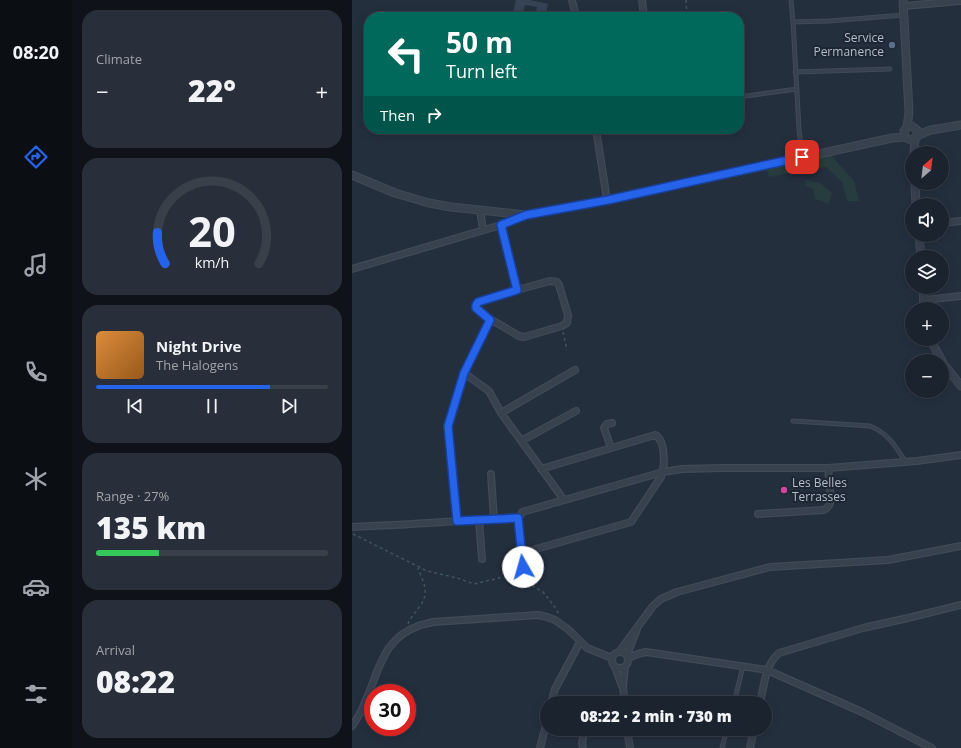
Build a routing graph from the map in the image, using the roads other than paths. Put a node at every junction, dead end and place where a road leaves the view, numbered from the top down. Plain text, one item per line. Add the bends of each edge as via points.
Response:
1 (572, 0) edge
2 (642, 0) edge
3 (791, 0) edge
4 (961, 1) edge
5 (904, 3) edge
6 (575, 12) edge
7 (643, 12) edge
8 (904, 15) junction
9 (793, 22) junction
10 (890, 69) dead end
11 (796, 72) junction
12 (797, 89) junction
13 (744, 97) edge
14 (961, 125) edge
15 (911, 133) junction
16 (597, 134) edge
17 (912, 146) edge
18 (802, 157) junction
19 (352, 175) edge
20 (608, 200) junction
21 (480, 210) junction
22 (526, 215) junction
23 (961, 221) edge
24 (949, 222) edge
25 (501, 225) junction
26 (483, 230) junction
27 (352, 269) edge
28 (517, 290) junction
29 (924, 294) edge
30 (961, 296) edge
31 (924, 300) joint
32 (490, 320) junction
33 (575, 370) dead end
34 (949, 370) edge
35 (464, 373) junction
36 (961, 386) edge
37 (576, 411) dead end
38 (501, 413) junction
39 (793, 421) dead end
40 (612, 423) dead end
41 (521, 441) junction
42 (611, 448) junction
43 (961, 456) edge
44 (905, 462) junction
45 (541, 468) junction
46 (828, 468) junction
47 (663, 472) junction
48 (492, 474) dead end
49 (564, 500) junction
50 (758, 514) dead end
51 (518, 518) junction
52 (494, 519) junction
53 (479, 520) junction
54 (457, 521) junction
55 (352, 527) edge
56 (961, 546) edge
57 (522, 553) junction
58 (482, 558) dead end
59 (523, 567) road end
60 (961, 605) edge
61 (640, 621) junction
62 (580, 642) junction
63 (619, 652) junction
64 (628, 657) junction
65 (612, 658) junction
66 (743, 666) junction
67 (616, 667) junction
68 (625, 667) junction
69 (767, 670) junction
70 (623, 688) junction
71 (553, 696) edge
72 (624, 696) edge
73 (736, 696) edge
74 (761, 696) edge
75 (352, 726) edge
76 (543, 736) edge
77 (583, 736) edge
78 (629, 736) edge
79 (725, 736) edge
80 (753, 736) edge
81 (581, 746) edge
82 (540, 748) edge
83 (630, 748) edge
84 (722, 748) edge
85 (750, 748) edge
86 (932, 748) edge

1 - 6 street
2 - 7 street
3 - 9 lane
4 - 5 street
5 - 8 street
8 - 9 lane
8 - 15 street
9 - 11 lane
10 - 11 lane
11 - 12 lane
12 - 13 lane
12 - 18 lane
14 - 15 street
15 - 17 street
15 - 18 street
16 - 20 street
18 - 20 street
19 - 21 street via 413,199
20 - 22 street
21 - 22 street
21 - 26 street
22 - 25 street
23 - 24 street
25 - 26 street
25 - 28 street
26 - 27 street
28 - 32 street via 478,302 476,308
28 - 32 street via 550,281 558,283 568,318 567,323 524,337
29 - 31 street
30 - 31 street
32 - 35 street
33 - 38 street
34 - 36 street
35 - 38 street via 489,391
35 - 54 street via 448,426
37 - 41 street
38 - 41 street
39 - 44 lane via 870,426 887,437
40 - 42 street via 604,428
41 - 45 street
42 - 45 street
42 - 47 street via 657,436 665,461
43 - 44 street
44 - 46 street
45 - 49 street
46 - 47 street via 721,468
46 - 50 street via 831,500 830,505 824,510
47 - 49 street
47 - 57 street via 631,522
48 - 52 street
49 - 51 street via 524,511
51 - 52 street
51 - 57 street
52 - 53 street
53 - 54 street
53 - 58 street
54 - 55 street
56 - 61 street via 888,560 770,567 677,592 652,606
57 - 59 street
60 - 69 street via 863,628 779,653 773,658
61 - 63 street
61 - 64 street
62 - 65 street via 595,652
62 - 71 street
62 - 75 street via 563,625 538,615 433,622 418,626 405,632 390,646 380,662 366,701
63 - 64 street via 625,653
63 - 65 street
64 - 66 street via 646,652
64 - 68 street
65 - 67 street
66 - 69 street
66 - 73 lane
67 - 68 street
67 - 70 street
68 - 70 street
69 - 74 street
69 - 86 street via 862,712
70 - 72 street
76 - 82 street
77 - 81 street
78 - 83 street
79 - 84 lane
80 - 85 street

